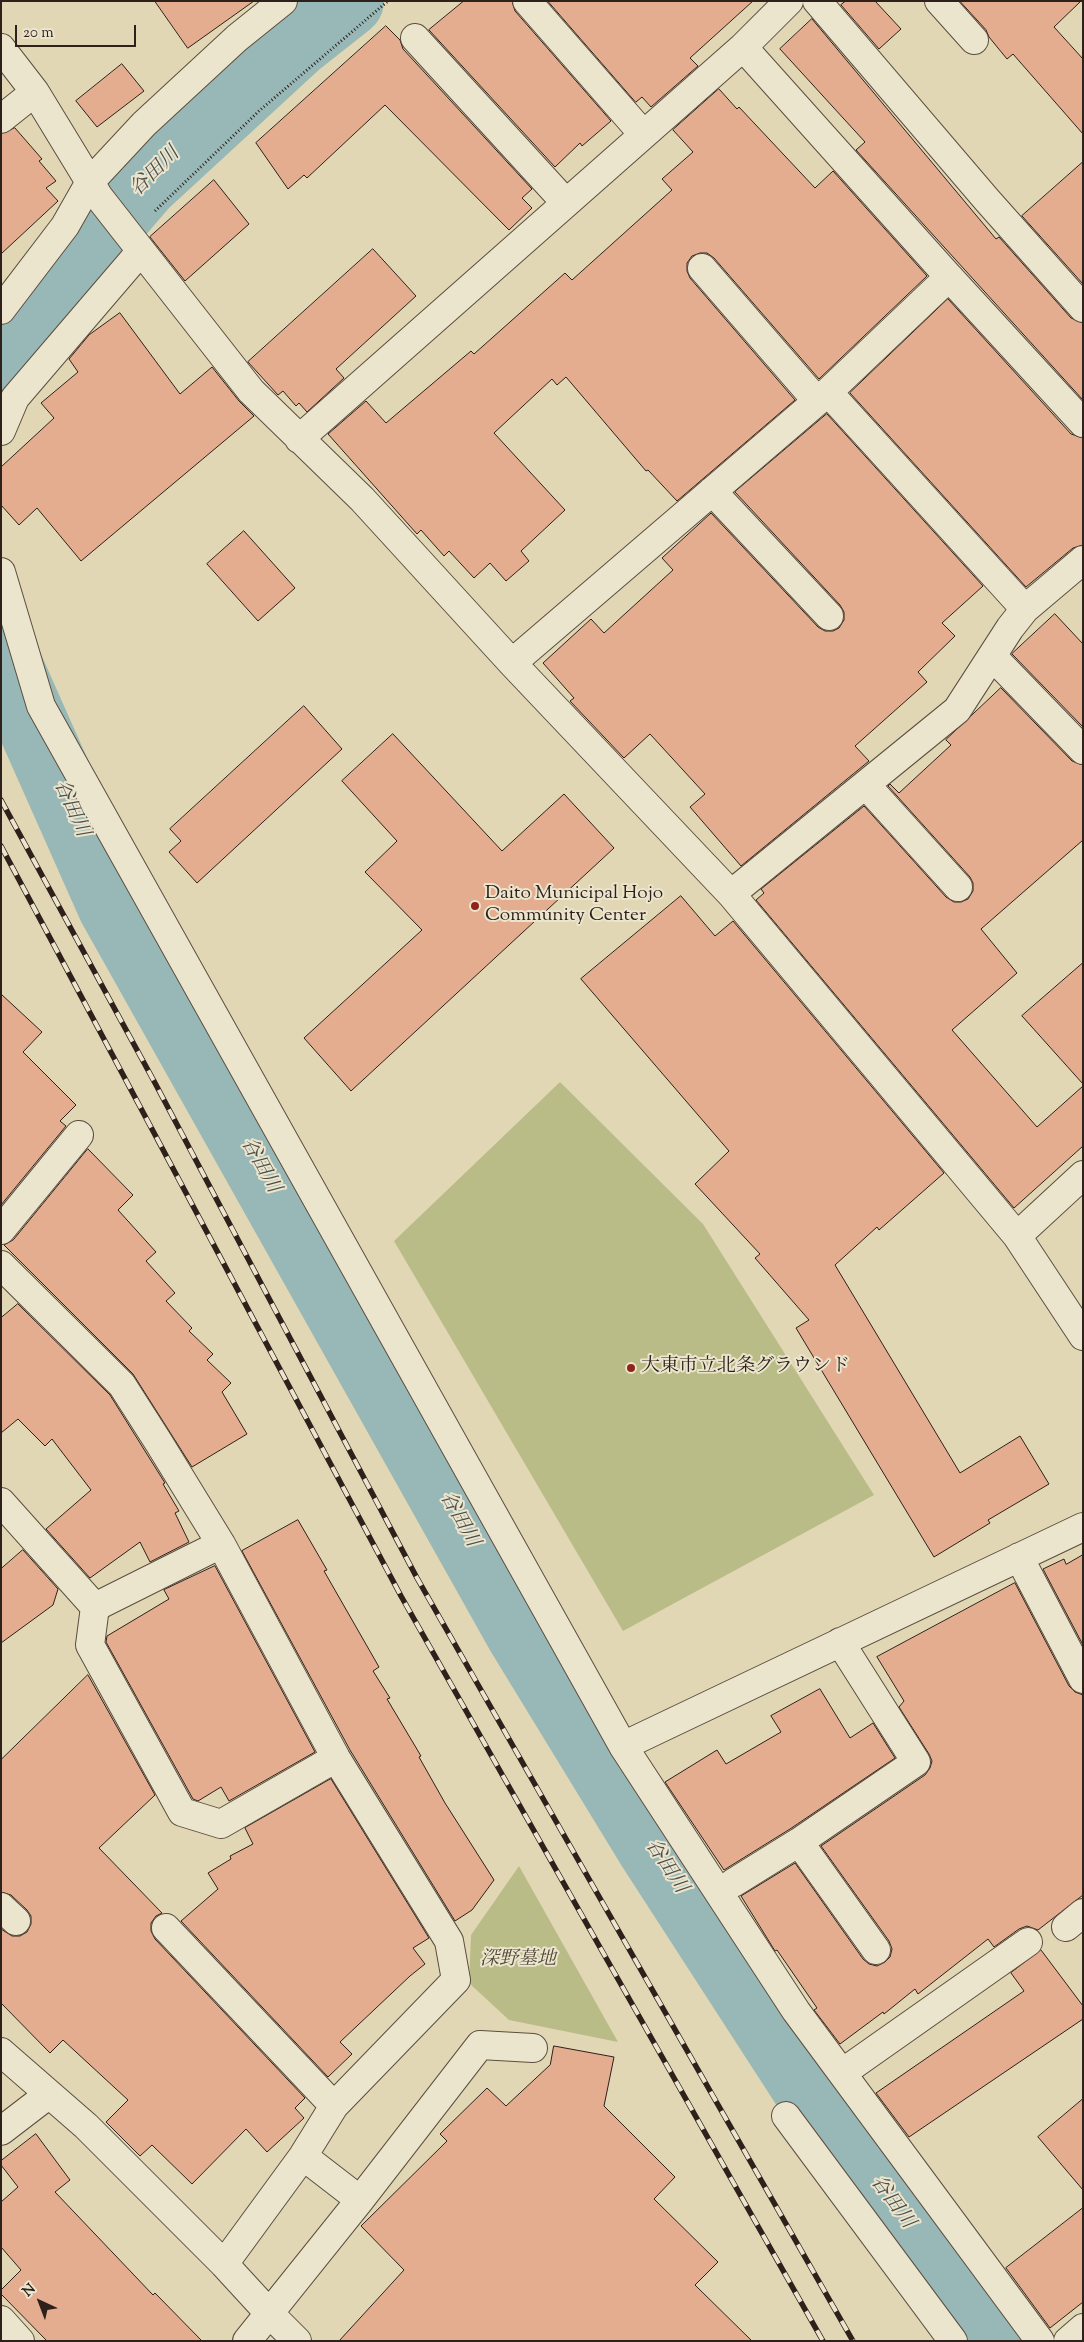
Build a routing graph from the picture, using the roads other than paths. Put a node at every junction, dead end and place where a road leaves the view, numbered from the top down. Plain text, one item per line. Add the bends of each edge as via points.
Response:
1 (283, 1) edge
2 (527, 1) edge
3 (789, 1) edge
4 (817, 1) edge
5 (939, 1) edge
6 (254, 10) edge
7 (415, 38) dead end
8 (974, 40) dead end
9 (743, 47) junction
10 (1, 48) edge
11 (34, 92) junction
12 (1, 118) edge
13 (643, 134) junction
14 (94, 190) junction
15 (566, 203) junction
16 (130, 238) junction
17 (702, 268) dead end
18 (949, 277) junction
19 (1083, 308) edge
20 (1, 310) edge
21 (822, 397) junction
22 (1083, 423) edge
23 (1, 431) edge
24 (299, 439) junction
25 (712, 491) junction
26 (1083, 560) edge
27 (1, 572) edge
28 (1025, 610) junction
29 (829, 616) dead end
30 (992, 656) junction
31 (512, 663) junction
32 (1083, 750) edge
33 (866, 785) junction
34 (958, 887) dead end
35 (731, 894) junction
36 (79, 1135) dead end
37 (1083, 1174) edge
38 (1, 1230) edge
39 (1016, 1236) junction
40 (1, 1265) edge
41 (1083, 1336) edge
42 (1, 1502) edge
43 (1083, 1527) edge
44 (221, 1544) junction
45 (1019, 1557) junction
46 (95, 1607) junction
47 (840, 1642) junction
48 (1083, 1679) edge
49 (623, 1746) junction
50 (336, 1758) junction
51 (799, 1842) junction
52 (733, 1883) dead end
53 (166, 1928) dead end
54 (1028, 1942) dead end
55 (876, 1950) dead end
56 (533, 2048) dead end
57 (1, 2052) edge
58 (842, 2072) junction
59 (48, 2094) junction
60 (334, 2106) junction
61 (786, 2116) dead end
62 (1, 2131) edge
63 (302, 2156) junction
64 (360, 2200) junction
65 (224, 2264) junction
66 (268, 2313) junction
67 (1, 2320) edge
68 (1083, 2328) edge
69 (20, 2341) edge
70 (246, 2341) edge
71 (297, 2341) edge
72 (953, 2341) edge
73 (1040, 2341) edge
74 (1068, 2341) edge

1 - 6 street
2 - 13 street
3 - 9 street
4 - 19 street
5 - 8 street
6 - 14 street via 236,38 152,118
7 - 15 street
9 - 13 street
9 - 18 street
10 - 11 street
11 - 12 street
11 - 14 street
13 - 15 street
14 - 16 street
14 - 20 street
15 - 24 street
16 - 23 street via 15,398
16 - 24 street via 251,391
17 - 21 street
18 - 21 street
18 - 22 street
21 - 25 street
21 - 28 street
24 - 31 street via 362,499
25 - 29 street
25 - 31 street
26 - 28 street
27 - 49 street via 41,706
28 - 30 street
30 - 32 street
30 - 33 street via 958,710
31 - 35 street
33 - 34 street
33 - 35 street
35 - 39 street
36 - 38 street
37 - 39 street
39 - 41 street
40 - 44 street via 122,1386
42 - 46 street
43 - 45 street
44 - 46 street
44 - 50 street
45 - 47 street
45 - 48 street
46 - 50 street via 90,1645 182,1812 221,1824
47 - 49 street
47 - 51 street via 916,1762
49 - 58 street via 796,2011
50 - 60 street via 449,1941 456,1980
51 - 52 street
51 - 55 street
53 - 60 street
54 - 58 street
56 - 64 street via 480,2045
57 - 59 street
58 - 73 street
59 - 62 street
59 - 65 street via 86,2126
60 - 63 street
61 - 72 street
63 - 64 street
63 - 65 street
64 - 66 street
65 - 66 street
66 - 70 street
66 - 71 street
67 - 69 street
68 - 74 street

